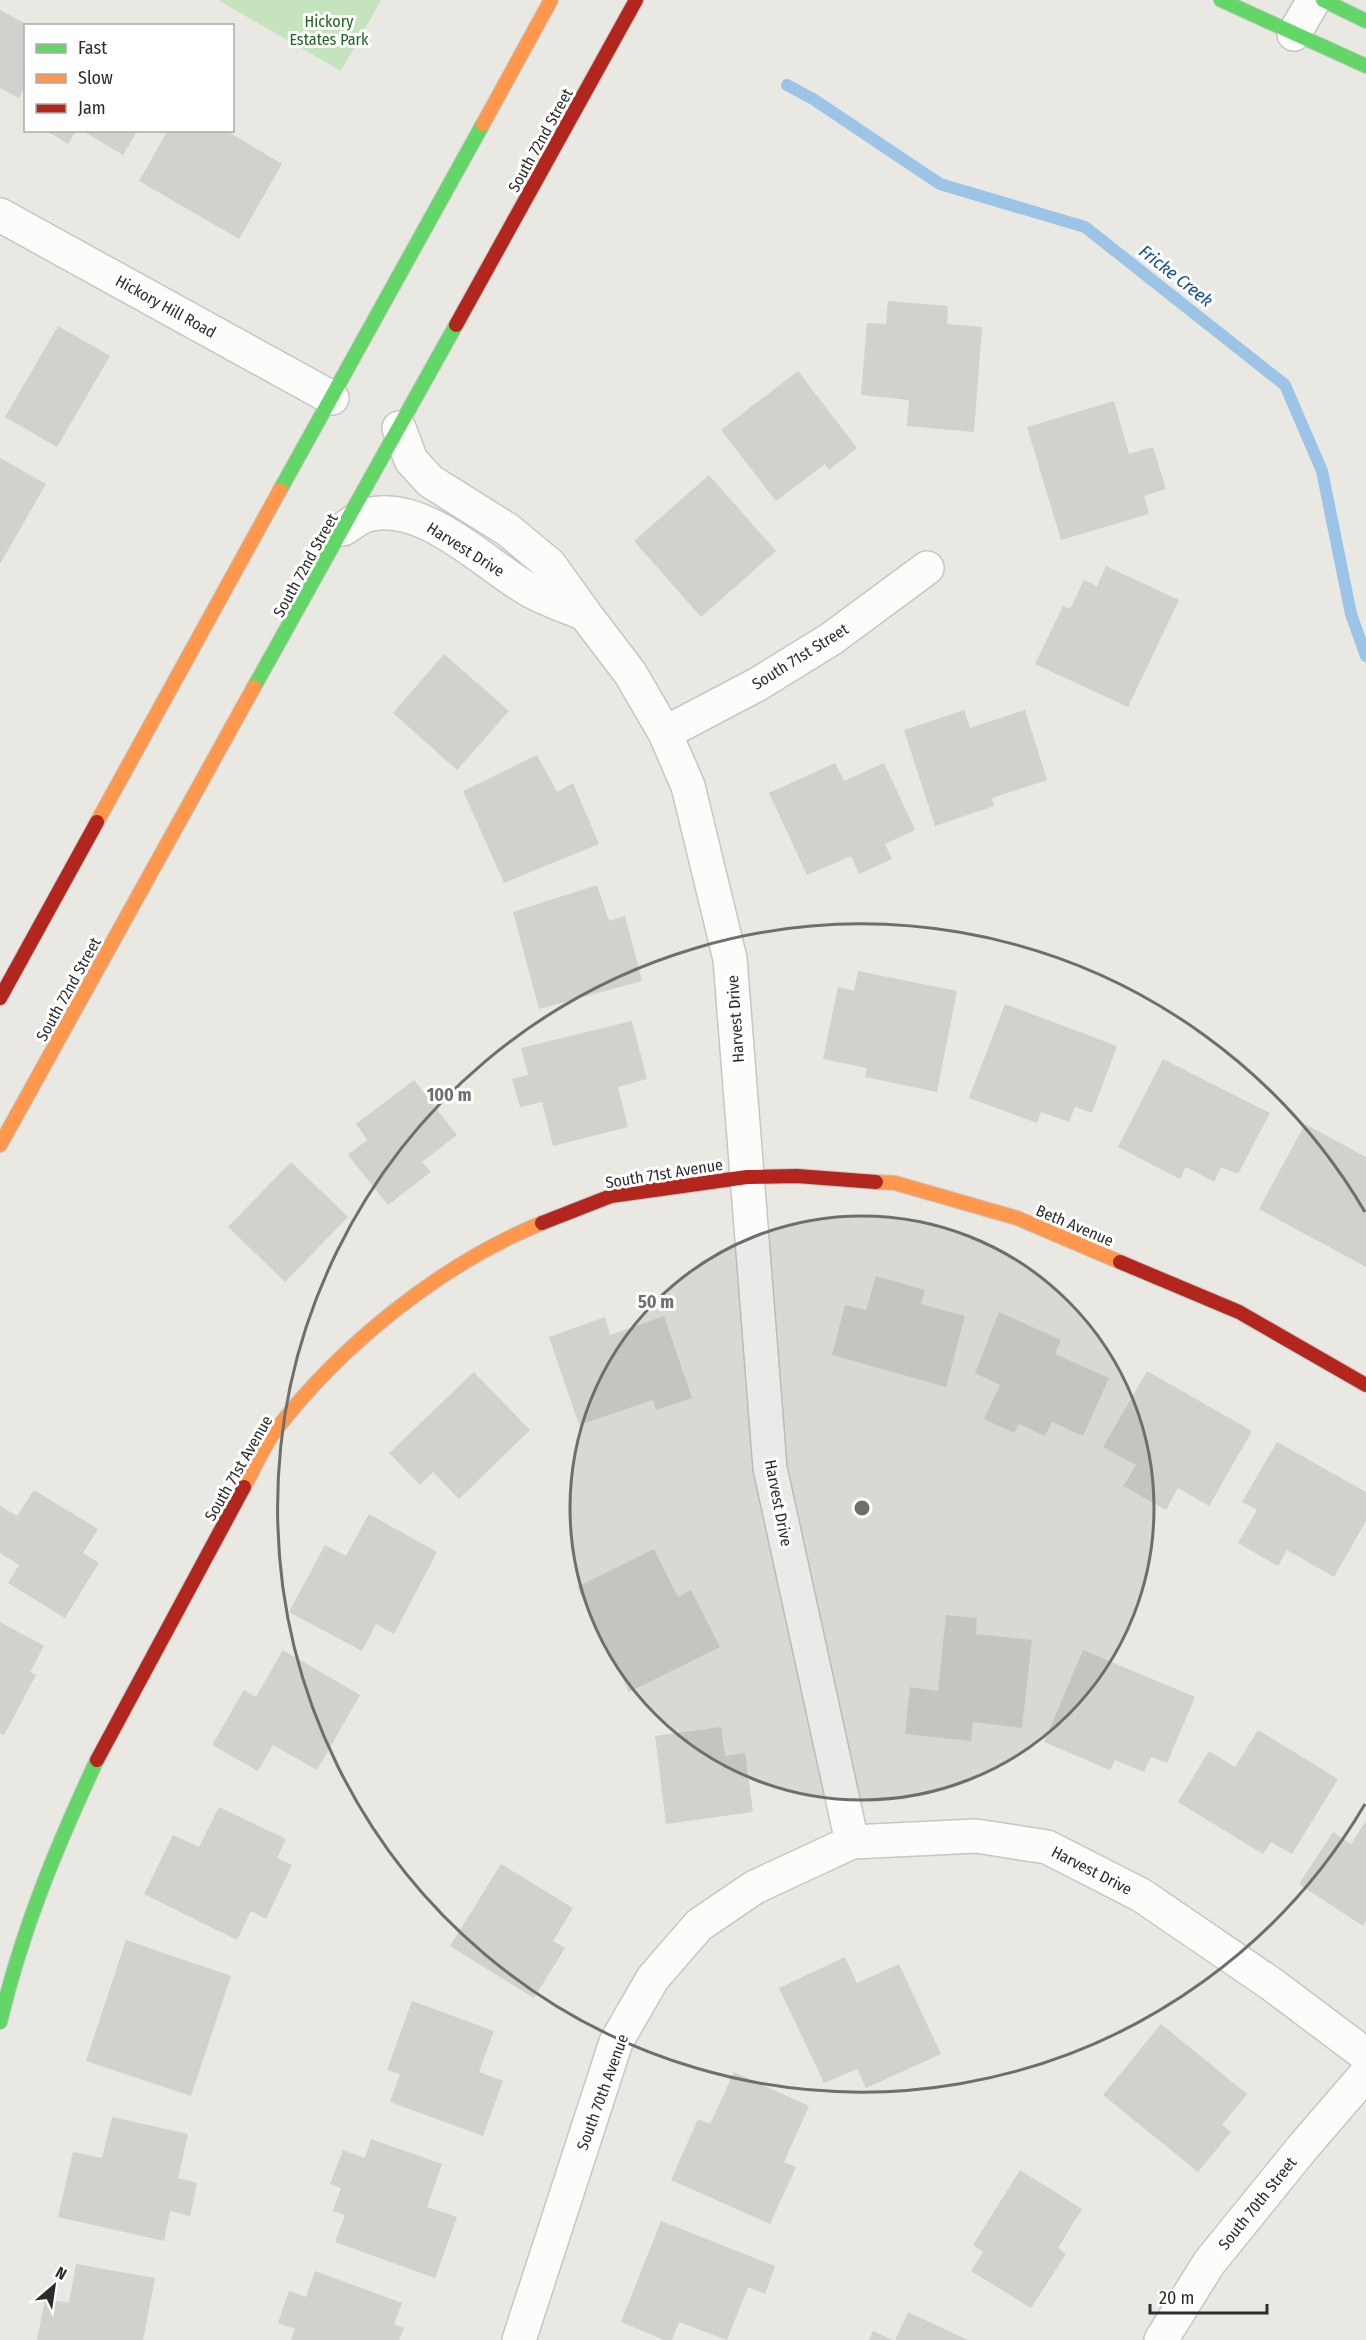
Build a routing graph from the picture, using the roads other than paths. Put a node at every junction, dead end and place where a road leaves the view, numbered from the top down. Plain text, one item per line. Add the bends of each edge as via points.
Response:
1 (551, 0) edge
2 (636, 0) edge
3 (1221, 0) edge
4 (1314, 0) edge
5 (1323, 0) edge
6 (1366, 21) edge
7 (1294, 34) junction
8 (1366, 66) edge
9 (0, 215) edge
10 (332, 398) junction
11 (399, 428) junction
12 (343, 529) junction
13 (927, 568) dead end
14 (585, 614) junction
15 (665, 733) junction
16 (0, 999) edge
17 (0, 1144) edge
18 (747, 1177) junction
19 (1366, 1385) edge
20 (852, 1842) junction
21 (0, 2022) edge
22 (1366, 2055) edge
23 (1366, 2074) edge
24 (519, 2340) edge
25 (1161, 2340) edge

1 - 10 main road
2 - 11 main road, South 72nd Street
3 - 7 main road
4 - 7 street
5 - 6 main road
7 - 8 main road
9 - 10 street, Hickory Hill Road
10 - 16 main road
11 - 12 main road, South 72nd Street
11 - 14 street, Harvest Drive via 411,460 430,481 508,530 549,564
12 - 14 street, Harvest Drive via 365,515 411,515 493,563 526,588
12 - 17 main road, South 72nd Street
13 - 15 street, South 71st Street via 831,639 758,684
14 - 15 street, Harvest Drive via 630,673
15 - 18 street, Harvest Drive via 688,786 730,959
18 - 19 main road, Beth Avenue via 797,1176 896,1183 1017,1218 1239,1312
18 - 20 street, Harvest Drive via 770,1468
18 - 21 main road, South 71st Avenue via 611,1196 508,1237 423,1290 334,1362 274,1433 108,1737 56,1847 16,1956
20 - 22 street, Harvest Drive via 976,1836 1047,1846 1141,1895 1270,1983
20 - 24 street, South 70th Avenue via 755,1887 699,1925 654,1978 616,2042
23 - 25 street, South 70th Street via 1209,2263

